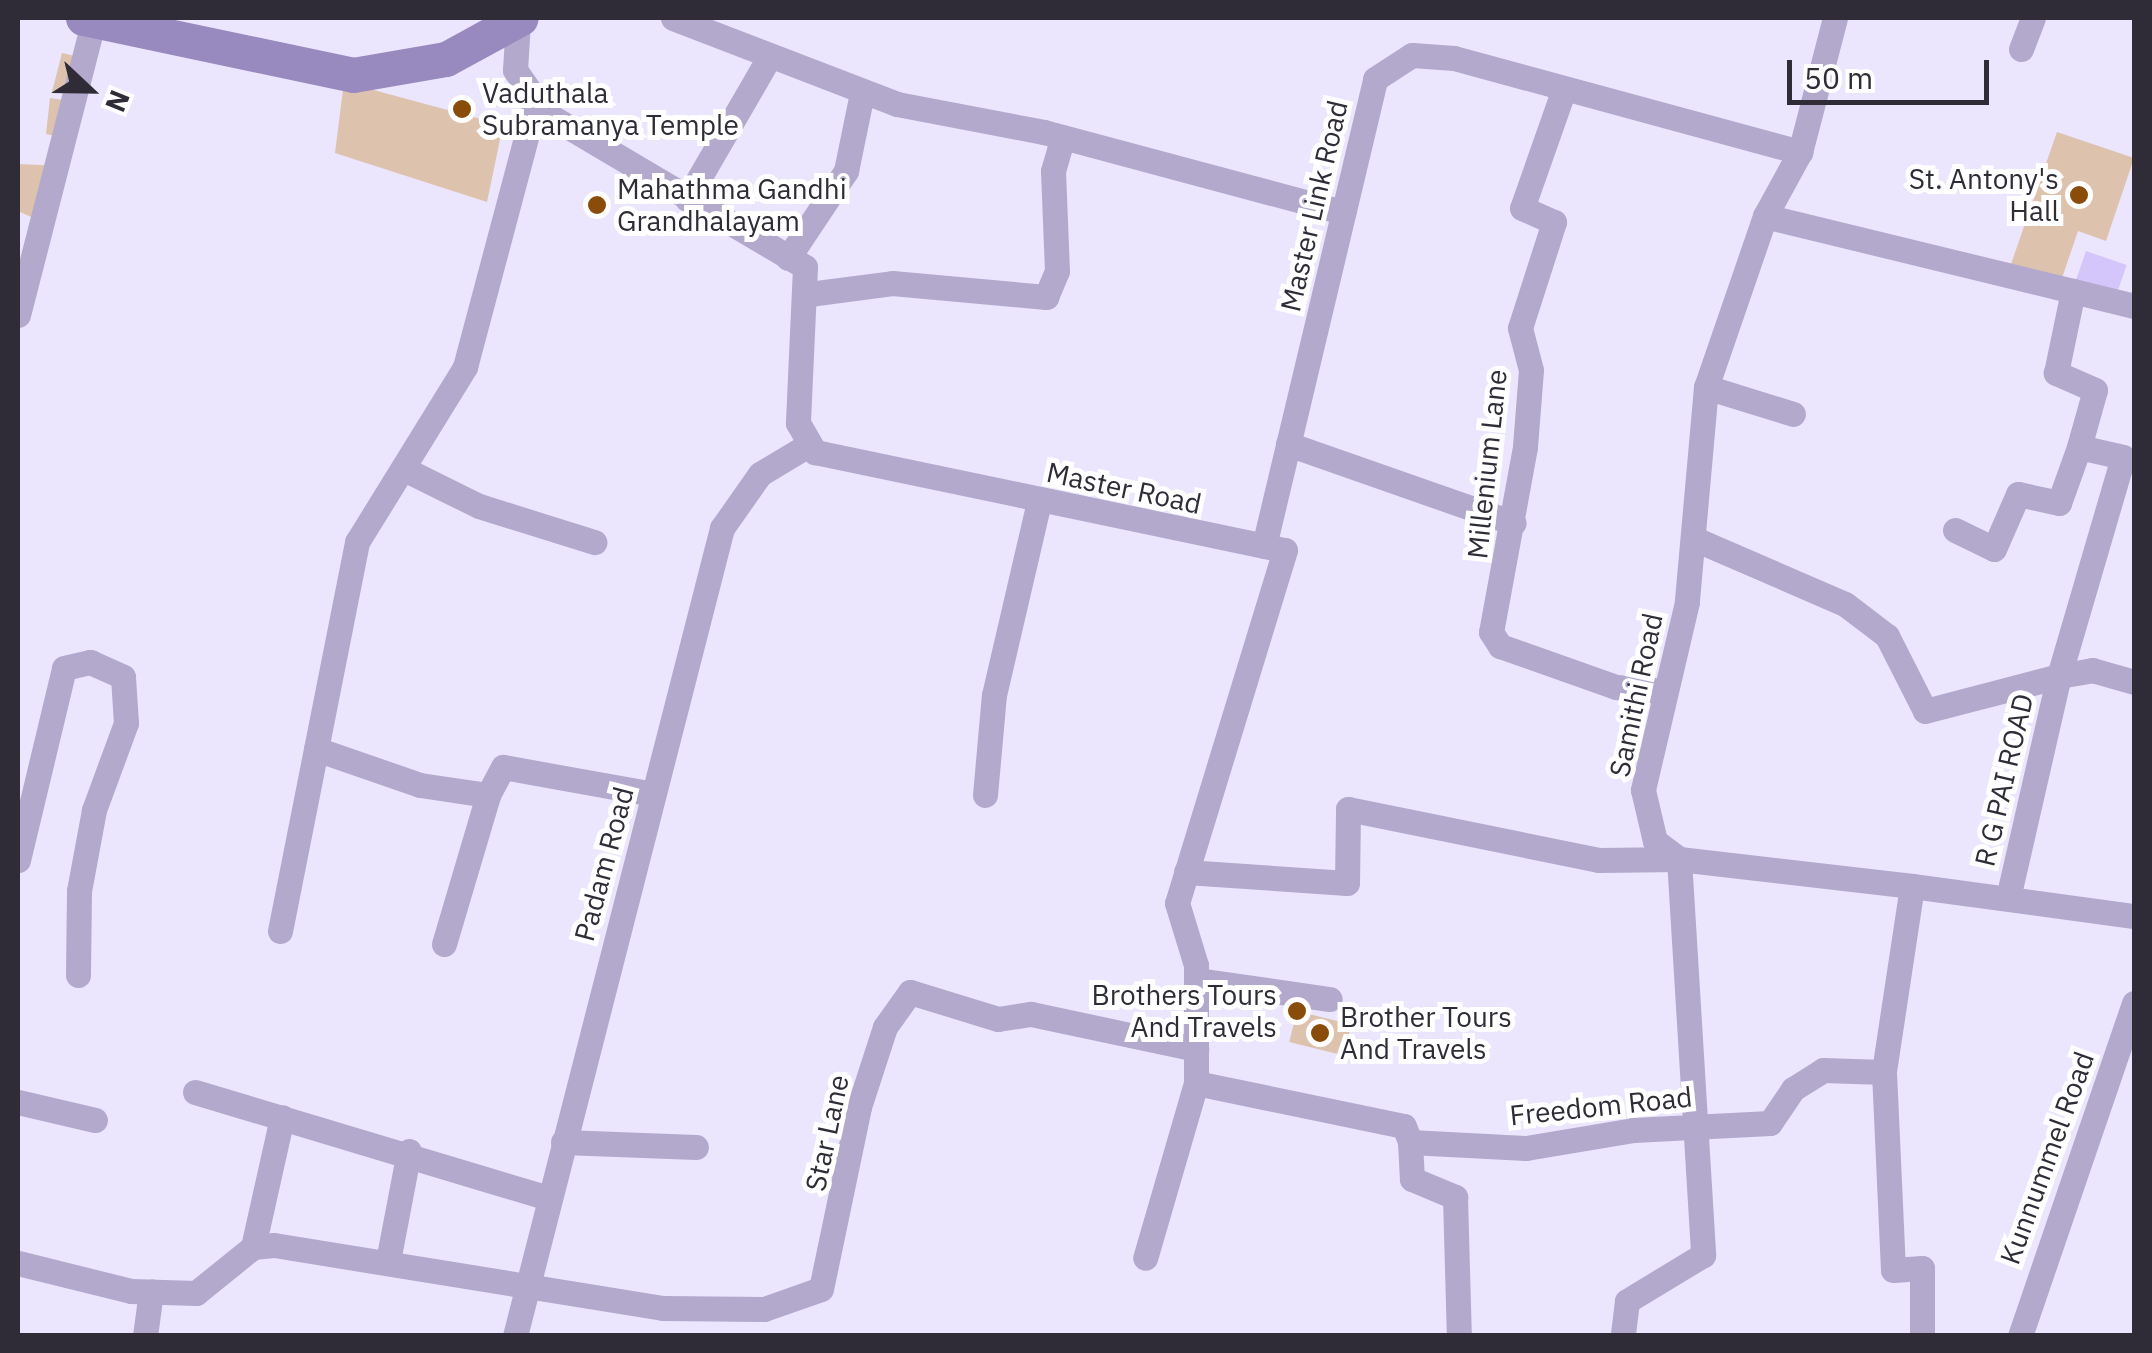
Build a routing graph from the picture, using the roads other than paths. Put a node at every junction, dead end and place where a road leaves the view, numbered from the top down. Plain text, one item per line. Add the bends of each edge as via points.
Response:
1 (672, 18) edge
2 (1836, 18) edge
3 (2032, 18) edge
4 (88, 19) edge
5 (520, 20) edge
6 (2021, 49) dead end
7 (768, 59) junction
8 (1564, 89) junction
9 (862, 94) junction
10 (536, 101) junction
11 (1063, 138) junction
12 (1800, 152) junction
13 (687, 199) junction
14 (1342, 212) junction
15 (1765, 216) junction
16 (788, 258) junction
17 (2073, 292) junction
18 (809, 294) junction
19 (2134, 306) edge
20 (18, 315) edge
21 (1706, 386) junction
22 (1793, 414) dead end
23 (810, 444) junction
24 (1288, 444) junction
25 (2079, 446) junction
26 (406, 470) junction
27 (1039, 501) junction
28 (1514, 523) junction
29 (1955, 530) dead end
30 (1696, 540) junction
31 (594, 542) dead end
32 (1264, 546) junction
33 (2059, 676) junction
34 (2134, 682) edge
35 (1662, 691) junction
36 (316, 749) junction
37 (653, 794) junction
38 (488, 795) junction
39 (985, 795) dead end
40 (1679, 858) junction
41 (18, 860) edge
42 (1186, 872) junction
43 (1912, 886) junction
44 (2008, 898) junction
45 (2134, 916) edge
46 (280, 932) dead end
47 (444, 944) dead end
48 (78, 975) dead end
49 (1196, 980) junction
50 (1330, 998) dead end
51 (2134, 1002) edge
52 (1196, 1049) junction
53 (1884, 1072) junction
54 (1196, 1083) junction
55 (195, 1092) dead end
56 (18, 1102) edge
57 (282, 1117) junction
58 (95, 1120) dead end
59 (1697, 1124) junction
60 (563, 1142) junction
61 (1410, 1142) junction
62 (696, 1147) dead end
63 (409, 1151) junction
64 (548, 1198) junction
65 (253, 1247) junction
66 (1146, 1258) dead end
67 (388, 1261) junction
68 (18, 1263) edge
69 (527, 1282) junction
70 (151, 1291) junction
71 (145, 1336) edge
72 (515, 1336) edge
73 (1459, 1336) edge
74 (1623, 1336) edge
75 (1922, 1336) edge
76 (2020, 1336) edge

1 - 7 street
2 - 12 street, Samithi Road
3 - 6 street
4 - 5 main road via 353,75 446,59
4 - 20 street
5 - 10 street via 516,70
7 - 9 street
7 - 13 street
8 - 12 street, Master Link Road
8 - 14 street, Master Link Road via 1412,56 1375,79
8 - 28 street, Millenium Lane via 1522,208 1554,222 1520,328 1530,370
9 - 11 street
9 - 16 street via 846,171
10 - 13 street
10 - 26 street via 465,367
11 - 14 street
11 - 18 street via 1054,171 1057,271 1046,297 892,283
12 - 15 street, Samithi Road
13 - 16 street
14 - 24 street, Master Link Road
15 - 17 street
15 - 21 street, Samithi Road
16 - 18 street via 805,267
17 - 19 street
17 - 25 street via 2056,373 2095,390
18 - 23 street via 798,424
21 - 22 street
21 - 30 street, Samithi Road
23 - 27 street, Master Road
23 - 37 street, Padam Road via 760,474 722,528
24 - 28 street
24 - 32 street, Master Link Road
25 - 29 street via 2059,503 2018,494 1994,550
25 - 33 street via 2123,457
26 - 31 street via 479,506
26 - 36 street via 356,542
27 - 32 street, Master Road
27 - 39 street via 994,695
28 - 35 street, Millenium Lane via 1491,632 1500,646 1616,687
30 - 33 street, R G PAI ROAD via 1845,604 1887,636 1925,711
30 - 35 street, Samithi Road
32 - 42 street via 1284,550
33 - 34 street, R G PAI ROAD via 2092,670
33 - 44 street, R G PAI ROAD
35 - 40 street, Samithi Road via 1643,790 1655,841
36 - 38 street via 420,784
36 - 46 street
37 - 38 street via 503,767
37 - 60 street, Padam Road
38 - 47 street
40 - 42 street via 1599,860 1348,809 1347,883
40 - 43 street
40 - 59 street
41 - 48 street via 64,668 90,662 123,678 126,723 94,810 78,892
42 - 49 street via 1177,903
43 - 44 street
43 - 53 street
44 - 45 street
49 - 50 street
49 - 52 street
51 - 76 street, Kunnummel Road
52 - 54 street
52 - 69 street, Star Lane via 1031,1014 998,1019 910,992 885,1027 858,1107 821,1289 764,1309 662,1308
53 - 59 street, Freedom Road via 1823,1070 1793,1088 1770,1124
53 - 75 street via 1893,1270 1922,1268
54 - 61 street, Freedom Road via 1404,1126
54 - 66 street
55 - 57 street
56 - 58 street
57 - 63 street
57 - 65 street
59 - 61 street, Freedom Road via 1526,1148
59 - 74 street via 1703,1255 1628,1301
60 - 62 street
60 - 64 street, Padam Road
61 - 73 street via 1412,1179 1456,1196
63 - 64 street
63 - 67 street
64 - 69 street, Padam Road
65 - 67 street
65 - 70 street via 196,1293
67 - 69 street via 459,1280
68 - 70 street
69 - 72 street, Padam Road
70 - 71 street

